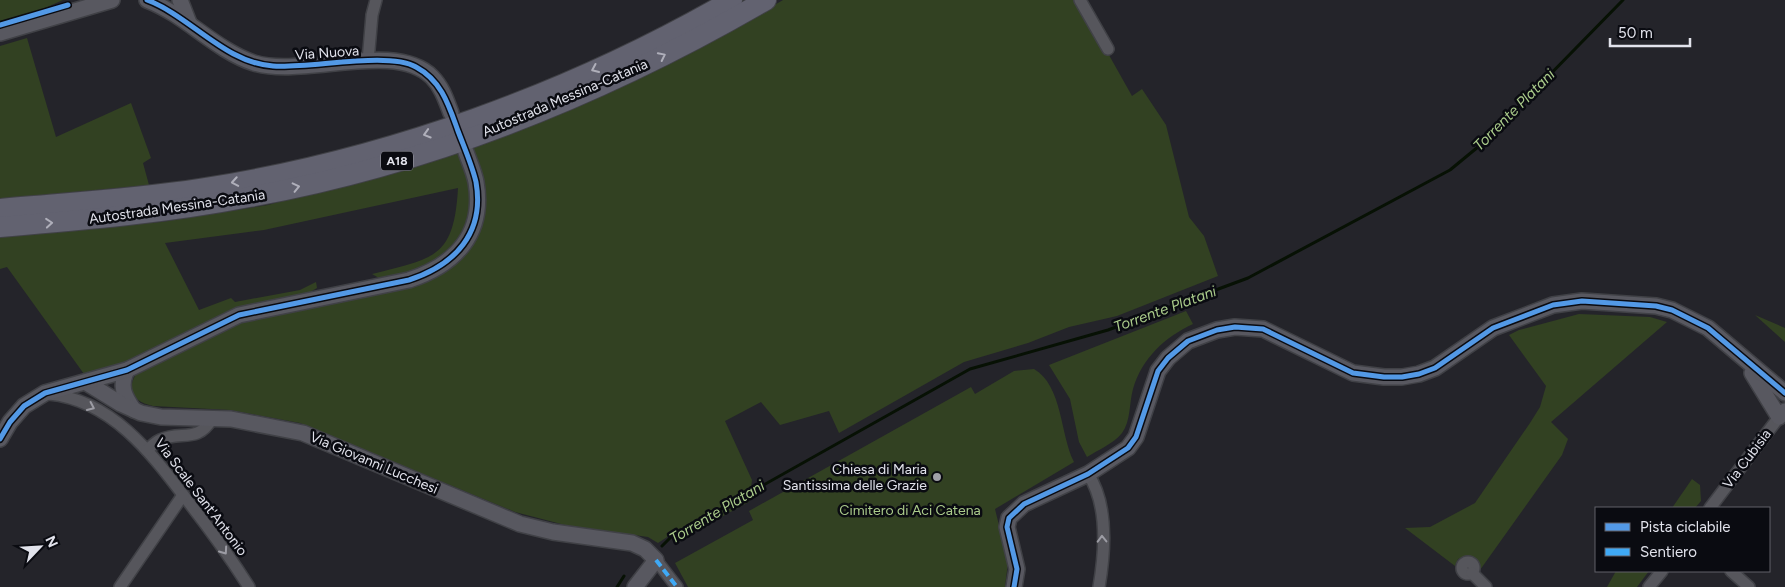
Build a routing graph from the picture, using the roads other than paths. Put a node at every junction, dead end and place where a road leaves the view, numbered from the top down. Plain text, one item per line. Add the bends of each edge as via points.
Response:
1 (74, 0) edge
2 (112, 0) edge
3 (147, 0) edge
4 (180, 0) edge
5 (376, 0) edge
6 (732, 0) edge
7 (766, 0) edge
8 (1080, 0) edge
9 (33, 22) junction
10 (189, 23) junction
11 (0, 33) edge
12 (1108, 49) dead end
13 (368, 62) junction
14 (451, 113) dead end
15 (465, 149) dead end
16 (0, 208) edge
17 (0, 228) edge
18 (1740, 356) junction
19 (127, 370) junction
20 (87, 383) junction
21 (66, 393) junction
22 (1785, 393) edge
23 (134, 410) junction
24 (1782, 414) edge
25 (212, 418) junction
26 (0, 439) edge
27 (147, 450) junction
28 (1088, 474) junction
29 (183, 496) junction
30 (1711, 507) edge
31 (656, 560) junction
32 (1472, 572) dead end
33 (1661, 572) edge
34 (1732, 572) edge
35 (120, 587) edge
36 (249, 587) edge
37 (635, 587) edge
38 (677, 587) edge
39 (1014, 587) edge
40 (1099, 587) edge
41 (1486, 587) edge
42 (1649, 587) edge
43 (1748, 587) edge

1 - 9 street
2 - 9 street
3 - 10 street, Via Nuova
4 - 10 street
5 - 13 street
6 -> 16 highway, Autostrada Messina-Catania / A18 via 623,57 559,85 475,118 377,149 200,189
17 -> 7 highway, Autostrada Messina-Catania / A18 via 107,218 251,197 417,155 498,128 597,88 685,45
8 - 12 street
9 - 11 street
10 - 13 street, Via Nuova via 257,64 287,67
13 - 14 street, Via Nuova via 402,61 415,66 431,76 442,90
15 - 19 street via 476,181 478,204 474,224 462,247 441,267 409,280 239,315
18 - 22 street
18 - 24 street
18 - 28 street via 1708,328 1672,310 1582,301 1553,305 1517,317 1487,332 1435,368 1402,377 1353,373 1263,329 1247,326 1226,328 1188,341 1168,358 1152,383 1136,437 1122,453
19 - 20 street
19 - 23 street via 122,387
20 - 21 street
20 - 23 street, Via Giovanni Lucchesi
21 - 26 street via 45,393 24,406
21 -> 27 street, Via Scale Sant'Antonio via 118,423
23 - 25 street, Via Giovanni Lucchesi via 161,417
24 - 30 street, Via Cubisia
25 - 27 street via 199,434 160,439
25 - 31 street, Via Giovanni Lucchesi via 304,433 520,524 632,543 645,549
27 - 29 street, Via Scale Sant'Antonio
28 - 39 street via 1030,500 1009,518 1007,527 1017,570
40 -> 28 street via 1103,558 1101,508 1096,486
29 - 35 street
29 -> 36 street, Via Scale Sant'Antonio
31 - 37 street
31 - 38 street
32 - 41 street
33 - 42 street
34 - 43 street

